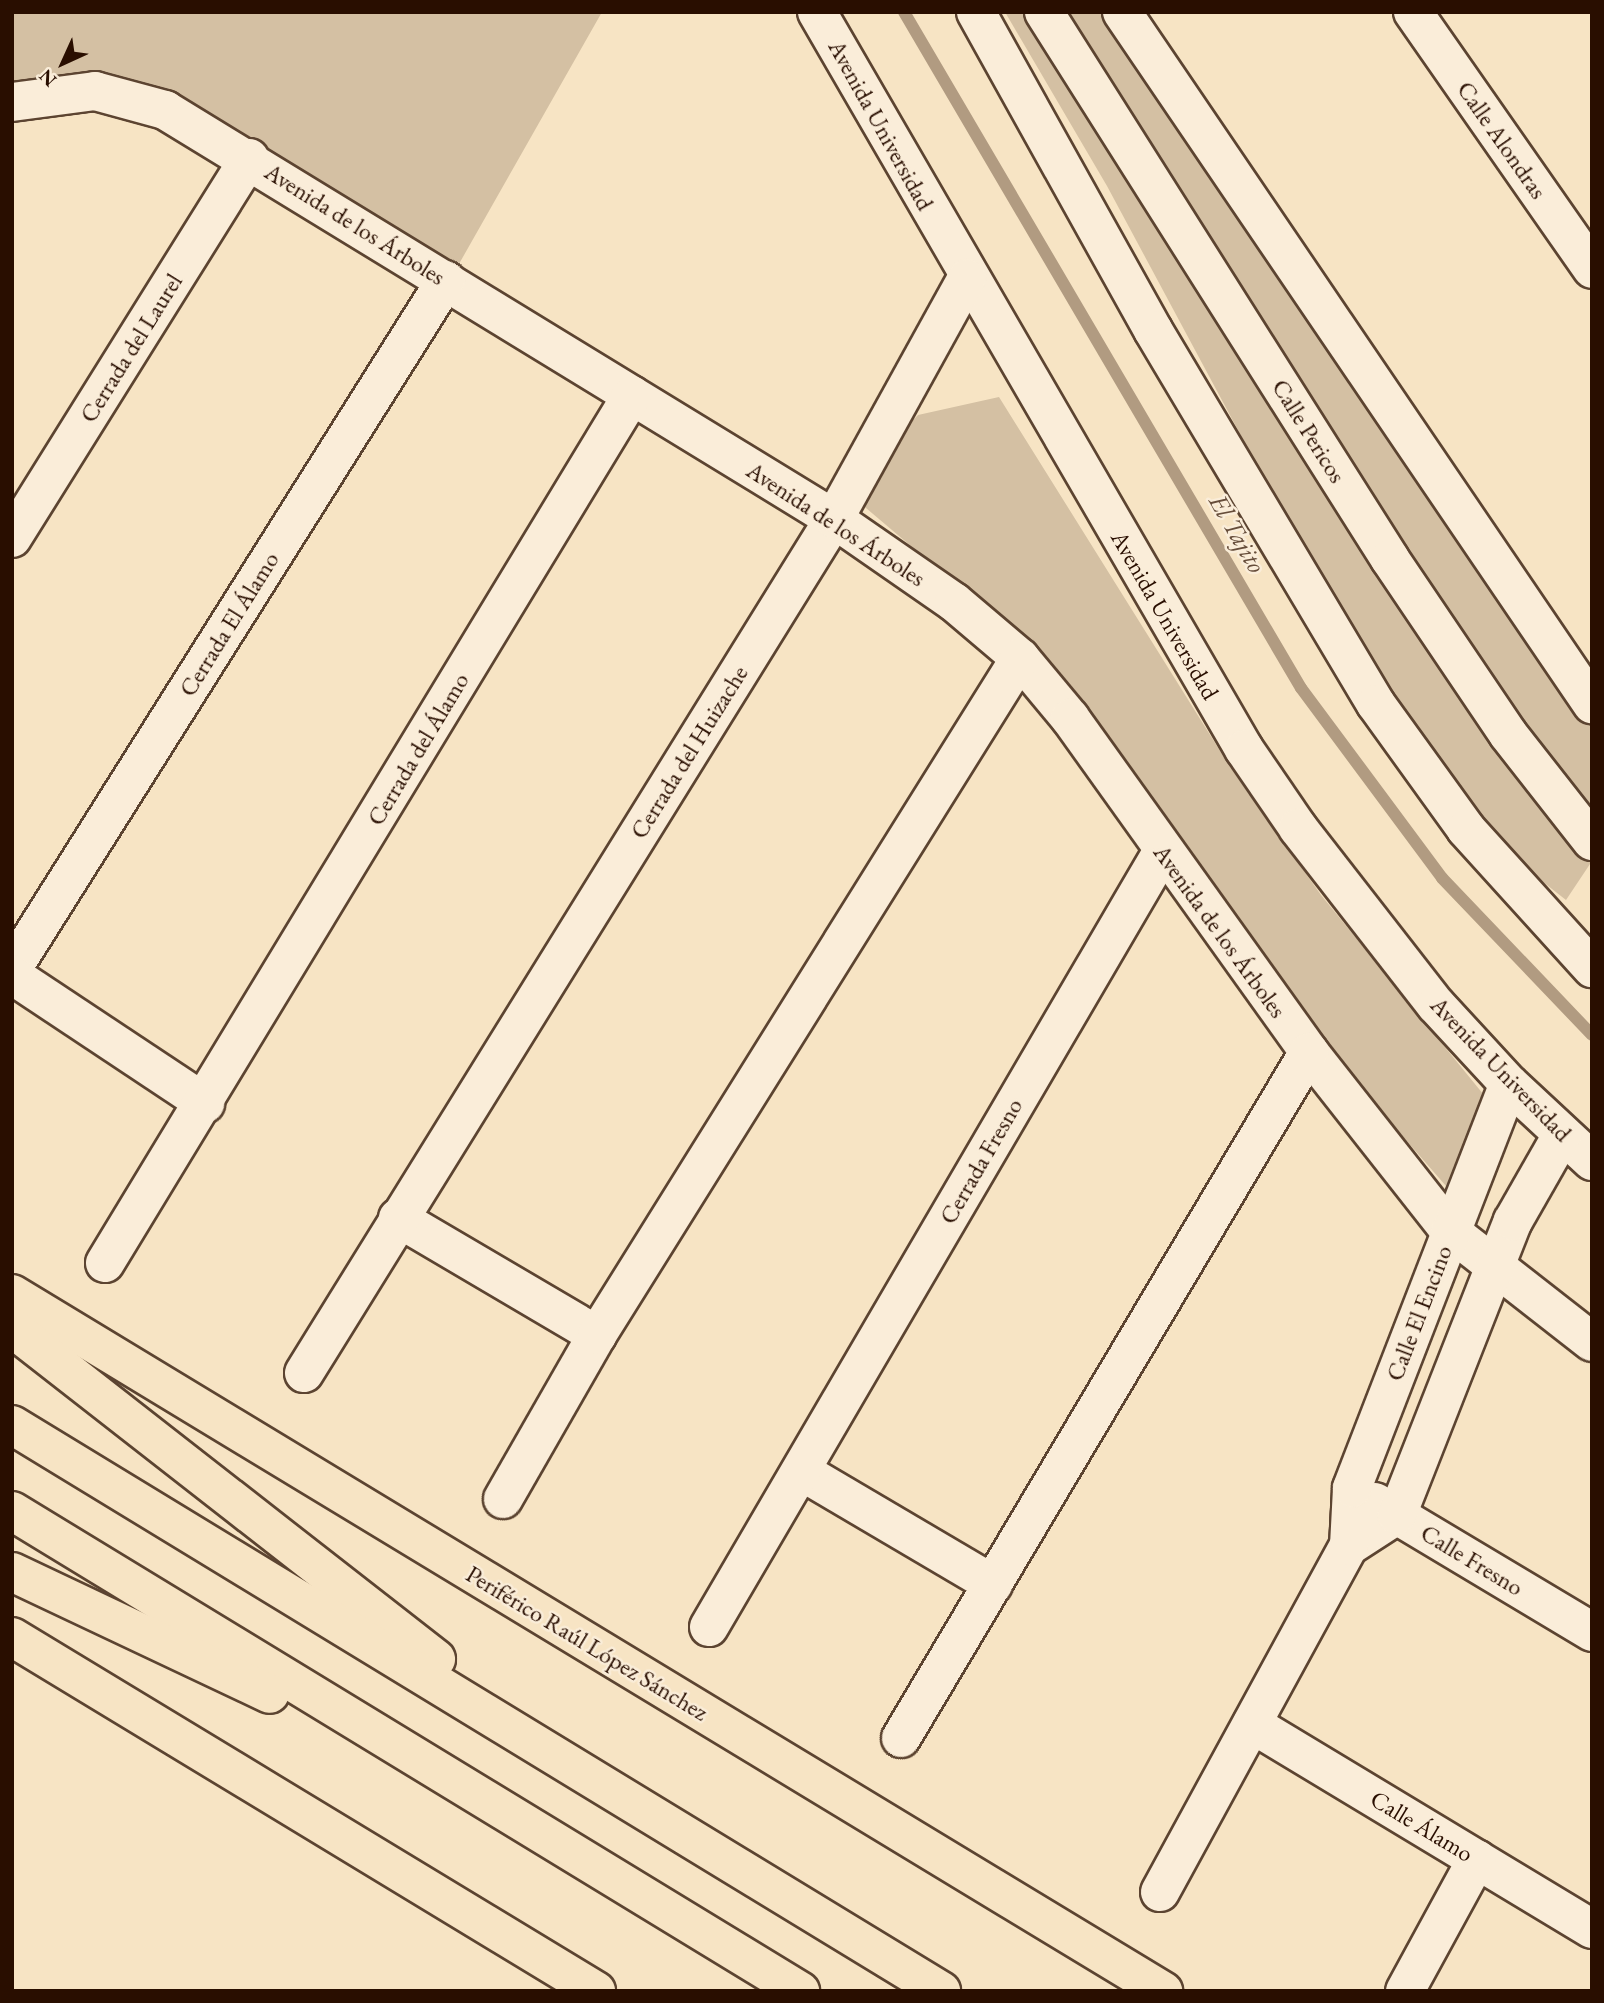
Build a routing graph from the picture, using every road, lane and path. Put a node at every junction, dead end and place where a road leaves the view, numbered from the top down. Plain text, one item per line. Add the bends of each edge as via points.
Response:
1 (817, 12) edge
2 (976, 12) edge
3 (1044, 12) edge
4 (1122, 12) edge
5 (1413, 12) edge
6 (12, 102) edge
7 (249, 158) junction
8 (1592, 268) edge
9 (967, 278) junction
10 (446, 280) junction
11 (632, 396) junction
12 (834, 519) junction
13 (12, 538) edge
14 (1020, 658) junction
15 (1592, 704) edge
16 (1591, 839) edge
17 (1162, 852) junction
18 (12, 968) edge
19 (1592, 968) edge
20 (12, 975) edge
21 (1310, 1052) junction
22 (1509, 1084) junction
23 (205, 1103) junction
24 (1562, 1135) junction
25 (1592, 1161) edge
26 (398, 1218) junction
27 (1450, 1231) junction
28 (105, 1263) dead end
29 (1496, 1271) junction
30 (12, 1294) edge
31 (12, 1328) edge
32 (597, 1335) junction
33 (1592, 1342) edge
34 (304, 1373) dead end
35 (12, 1425) edge
36 (801, 1471) junction
37 (1352, 1488) junction
38 (503, 1499) dead end
39 (12, 1511) edge
40 (1397, 1516) junction
41 (1349, 1546) junction
42 (12, 1572) edge
43 (993, 1584) junction
44 (709, 1627) dead end
45 (1592, 1632) edge
46 (12, 1637) edge
47 (1252, 1724) junction
48 (901, 1738) dead end
49 (579, 1770) junction
50 (450, 1779) junction
51 (1477, 1859) junction
52 (1160, 1892) dead end
53 (1592, 1929) edge
54 (571, 1984) edge
55 (800, 1991) edge
56 (941, 1991) edge
57 (1163, 1991) edge
58 (1405, 1991) edge

1 - 9 street, Avenida Universidad
2 - 19 street via 1153,330 1376,704 1466,829
3 - 16 street, Calle Pericos via 1390,559 1507,734
4 - 15 street
5 - 8 street, Calle Alondras
6 - 7 street, Avenida de los Árboles via 95,91 120,94 165,110
7 - 10 street, Avenida de los Árboles
7 - 13 street, Cerrada del Laurel
9 - 12 street, Cerrada del Huizache
9 - 22 street, Avenida Universidad via 1244,749 1391,951
10 - 11 street, Avenida de los Árboles
10 - 18 street, Cerrada El Álamo
11 - 12 street, Avenida de los Árboles
11 - 23 street, Cerrada del Álamo
12 - 14 street, Avenida de los Árboles via 954,602
12 - 26 street, Cerrada del Huizache
14 - 17 street, Avenida de los Árboles via 1070,718
14 - 32 street
17 - 21 street, Avenida de los Árboles
17 - 36 street, Cerrada Fresno
20 - 23 street
21 - 27 street, Avenida de los Árboles
21 - 43 street
22 - 24 street, Avenida Universidad
22 - 27 street, Calle El Encino
23 - 28 street, Cerrada del Álamo
24 - 25 street, Avenida Universidad
24 - 29 street via 1513,1221
26 - 32 street
26 - 34 street, Cerrada del Huizache
27 - 29 street, Avenida de los Árboles
27 - 37 street, Calle El Encino
29 - 33 street, Avenida de los Árboles
29 - 40 street
30 - 57 main road, Periférico Raúl López Sánchez
31 - 49 main road
32 - 38 street
35 - 49 main road
36 - 43 street
36 - 44 street, Cerrada Fresno
37 - 40 street, Calle Fresno
37 - 41 street, Calle El Encino
39 - 50 main road
40 - 41 street, Calle El Encino
40 - 45 street, Calle Fresno
41 - 47 street, Calle El Encino
42 - 50 main road
43 - 48 street
46 - 54 main road
47 - 51 street, Calle Álamo
47 - 52 street, Calle El Encino
49 - 56 main road
50 - 55 main road
51 - 53 street, Calle Álamo
51 - 58 street

